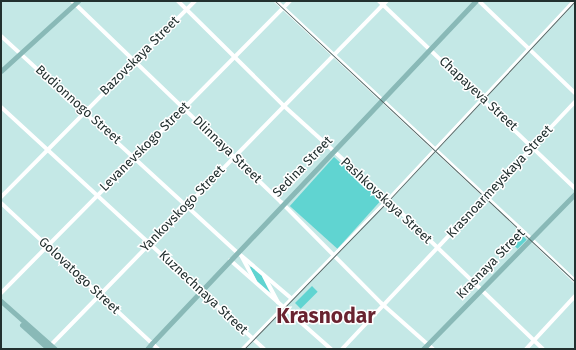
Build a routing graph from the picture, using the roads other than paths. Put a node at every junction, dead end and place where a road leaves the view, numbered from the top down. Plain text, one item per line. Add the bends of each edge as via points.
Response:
1 (178, 1) edge
2 (195, 1) edge
3 (276, 1) edge
4 (290, 1) edge
5 (379, 1) edge
6 (387, 1) edge
7 (475, 1) edge
8 (479, 1) edge
9 (574, 1) edge
10 (75, 2) edge
11 (383, 5) junction
12 (283, 7) junction
13 (186, 9) junction
14 (1, 36) edge
15 (430, 49) junction
16 (529, 49) junction
17 (20, 52) junction
18 (335, 54) junction
19 (235, 56) junction
20 (134, 61) junction
21 (1, 71) edge
22 (575, 93) edge
23 (482, 98) junction
24 (383, 99) junction
25 (575, 102) edge
26 (1, 106) edge
27 (284, 106) junction
28 (183, 108) junction
29 (86, 111) junction
30 (533, 145) junction
31 (436, 148) junction
32 (48, 150) junction
33 (333, 152) junction
34 (234, 156) junction
35 (135, 157) junction
36 (575, 188) edge
37 (575, 194) edge
38 (97, 195) junction
39 (486, 195) junction
40 (1, 197) edge
41 (575, 198) edge
42 (388, 200) junction
43 (1, 203) edge
44 (283, 204) junction
45 (186, 205) junction
46 (532, 240) junction
47 (150, 244) junction
48 (47, 246) junction
49 (437, 248) junction
50 (237, 252) junction
51 (333, 256) junction
52 (242, 257) junction
53 (230, 260) junction
54 (262, 272) junction
55 (575, 281) edge
56 (276, 284) junction
57 (257, 285) junction
58 (270, 288) junction
59 (201, 291) junction
60 (481, 292) junction
61 (1, 293) edge
62 (100, 295) junction
63 (575, 296) edge
64 (292, 299) junction
65 (1, 301) edge
66 (279, 304) junction
67 (1, 305) edge
68 (384, 305) junction
69 (283, 308) junction
70 (253, 339) junction
71 (534, 340) junction
72 (153, 342) junction
73 (429, 347) edge
74 (50, 348) edge
75 (147, 349) edge
76 (158, 349) edge
77 (243, 349) edge
78 (264, 349) edge
79 (331, 349) edge
80 (342, 349) edge
81 (424, 349) edge
82 (526, 349) edge
83 (543, 349) edge

1 - 13 street, Pashkovskaya Street
2 - 13 street, Bazovskaya Street
3 - 12 street
4 - 12 street, Levanevskogo Street
5 - 11 street, Chapayeva Street
6 - 11 street, Yankovskogo Street
7 - 15 main road, Sedina Street
8 - 16 street
9 - 16 street
10 - 17 main road
10 - 20 street, Dlinnaya Street
11 - 15 street, Chapayeva Street
11 - 18 street, Yankovskogo Street
12 - 18 street
12 - 19 street, Levanevskogo Street
13 - 19 street, Pashkovskaya Street
13 - 20 street, Bazovskaya Street
14 - 17 street, Budionnogo Street
15 - 23 street, Chapayeva Street
15 - 24 main road, Sedina Street
16 - 22 street
16 - 23 street
17 - 21 main road
17 - 29 street, Budionnogo Street
18 - 24 street
18 - 27 street, Yankovskogo Street
19 - 27 street, Pashkovskaya Street
19 - 28 street, Levanevskogo Street
20 - 28 street, Dlinnaya Street
20 - 29 street, Bazovskaya Street
23 - 30 street, Chapayeva Street
23 - 31 street
24 - 31 street
24 - 33 main road, Sedina Street
25 - 30 street, Krasnoarmeyskaya Street
26 - 32 street, Kuznechnaya Street
27 - 33 street, Pashkovskaya Street
27 - 34 street, Yankovskogo Street
28 - 34 street, Dlinnaya Street
28 - 35 street, Levanevskogo Street
29 - 32 street, Bazovskaya Street
29 - 35 street, Budionnogo Street
30 - 36 street, Chapayeva Street
30 - 39 street, Krasnoarmeyskaya Street
31 - 39 street
31 - 42 street
32 - 38 street, Kuznechnaya Street
32 - 40 street, Bazovskaya Street
33 - 42 street, Pashkovskaya Street
33 - 44 main road, Sedina Street
34 - 44 street, Dlinnaya Street
34 - 45 street, Yankovskogo Street
35 - 38 street, Levanevskogo Street
35 - 45 street, Budionnogo Street
37 - 46 main road, Krasnaya Street
38 - 47 street, Kuznechnaya Street
38 - 48 street, Levanevskogo Street
39 - 46 street
39 - 49 street, Krasnoarmeyskaya Street
41 - 46 main road, Krasnaya Street
42 - 49 street, Pashkovskaya Street
42 - 51 street
43 - 48 street, Golovatogo Street
44 - 50 main road, Sedina Street
44 - 51 street, Dlinnaya Street
45 - 47 street, Yankovskogo Street
45 - 50 street, Budionnogo Street
46 - 55 street
46 - 60 main road, Krasnaya Street
47 - 59 street, Kuznechnaya Street
47 - 62 street, Yankovskogo Street
48 - 61 street, Levanevskogo Street
48 - 62 street, Golovatogo Street
49 - 60 street, Pashkovskaya Street
49 - 68 street, Krasnoarmeyskaya Street
50 - 52 street, Budionnogo Street
50 - 53 main road, Sedina Street
51 - 64 street
51 - 68 street, Dlinnaya Street
52 - 54 street, Budionnogo Street
52 - 57 street, Budionnogo Street
53 - 57 street, Budionnogo Street
53 - 59 main road, Sedina Street
54 - 56 street, Budionnogo Street
54 - 58 street, Budionnogo Street
56 - 58 street
56 - 64 street, Budionnogo Street
57 - 66 street, Budionnogo Street
58 - 66 street, Budionnogo Street
59 - 70 street, Kuznechnaya Street
59 - 72 main road, Sedina Street
60 - 71 street, Pashkovskaya Street
60 - 73 main road, Krasnaya Street
62 - 72 street, Golovatogo Street
62 - 74 street, Yankovskogo Street
63 - 71 street
64 - 69 street
65 - 74 main road
66 - 69 street, Budionnogo Street
67 - 74 main road
68 - 73 street, Dlinnaya Street
68 - 80 street, Krasnoarmeyskaya Street
69 - 70 street
69 - 79 street, Budionnogo Street
70 - 77 street
70 - 78 street, Kuznechnaya Street
71 - 82 street
71 - 83 street, Pashkovskaya Street
72 - 75 main road, Sedina Street
72 - 76 street, Golovatogo Street
73 - 81 main road, Krasnaya Street

